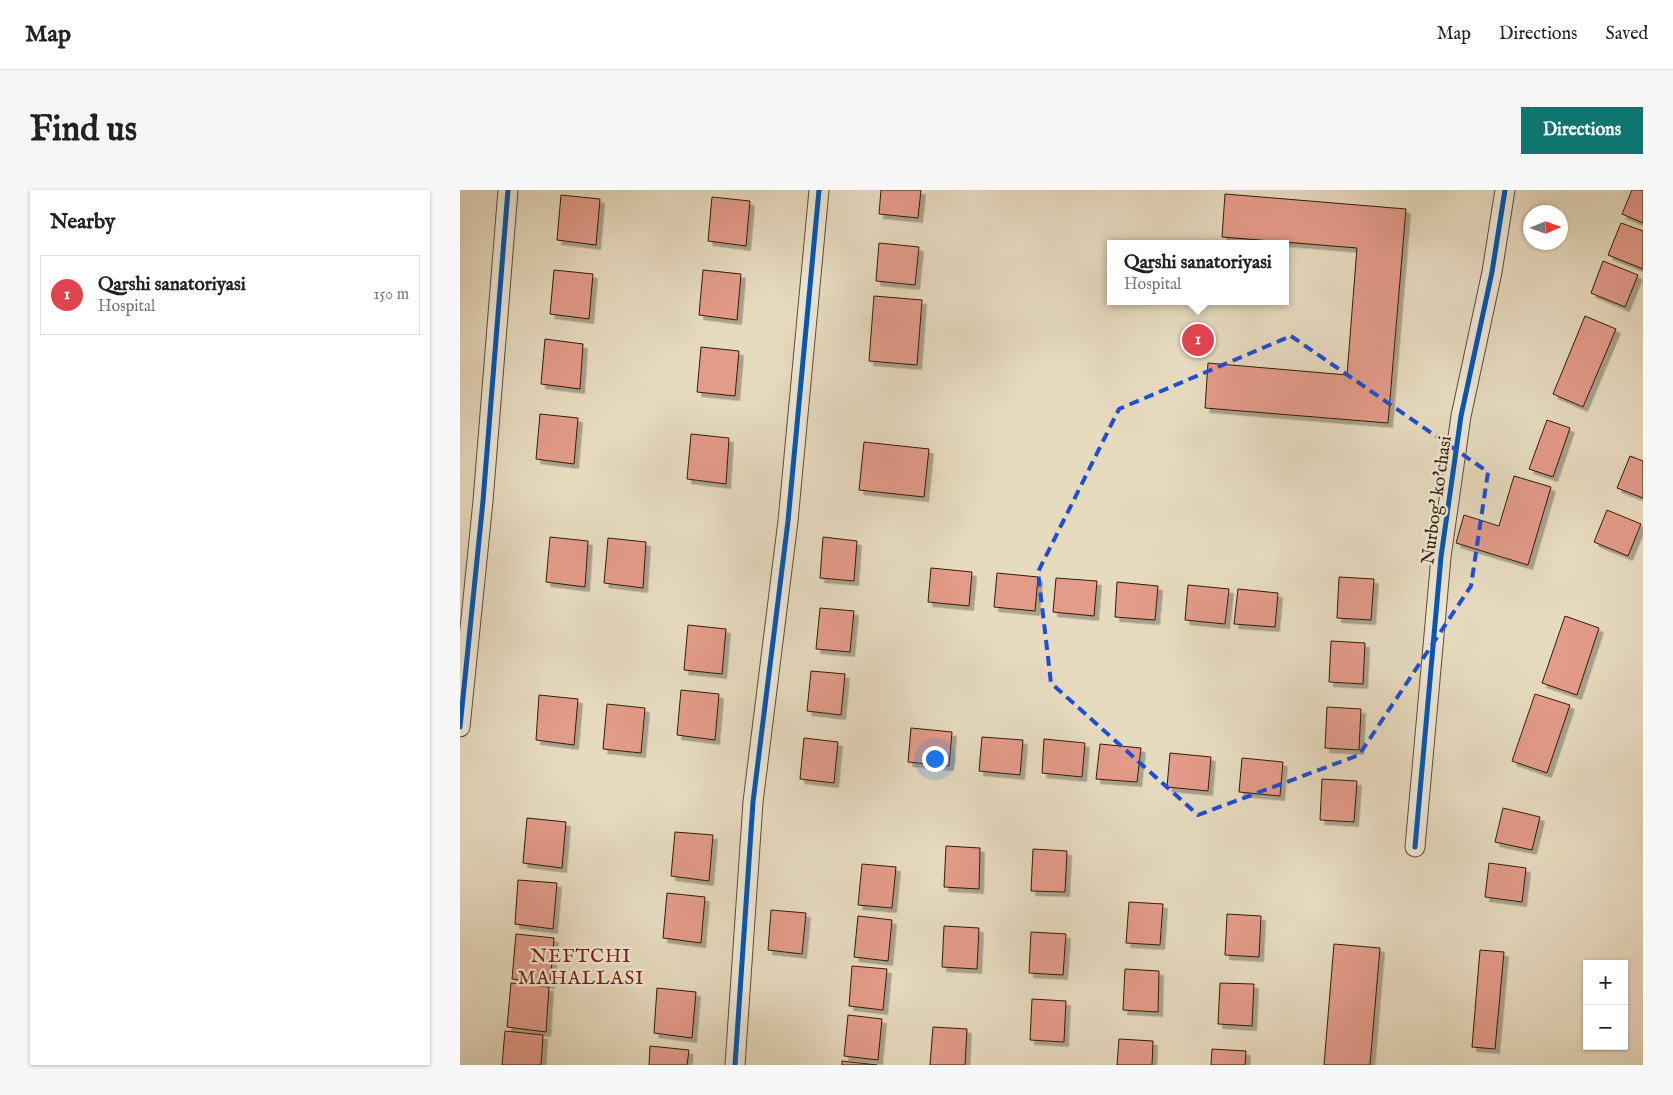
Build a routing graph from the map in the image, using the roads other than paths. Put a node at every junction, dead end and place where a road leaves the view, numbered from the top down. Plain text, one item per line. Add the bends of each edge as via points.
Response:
1 (508, 190) edge
2 (819, 190) edge
3 (1505, 190) edge
4 (460, 727) edge
5 (1415, 847) dead end
6 (735, 1065) edge

1 - 4 street via 483,501
2 - 6 street via 788,521 753,802
3 - 5 street, Nurbog' ko'chasi via 1492,272 1461,416 1441,557

